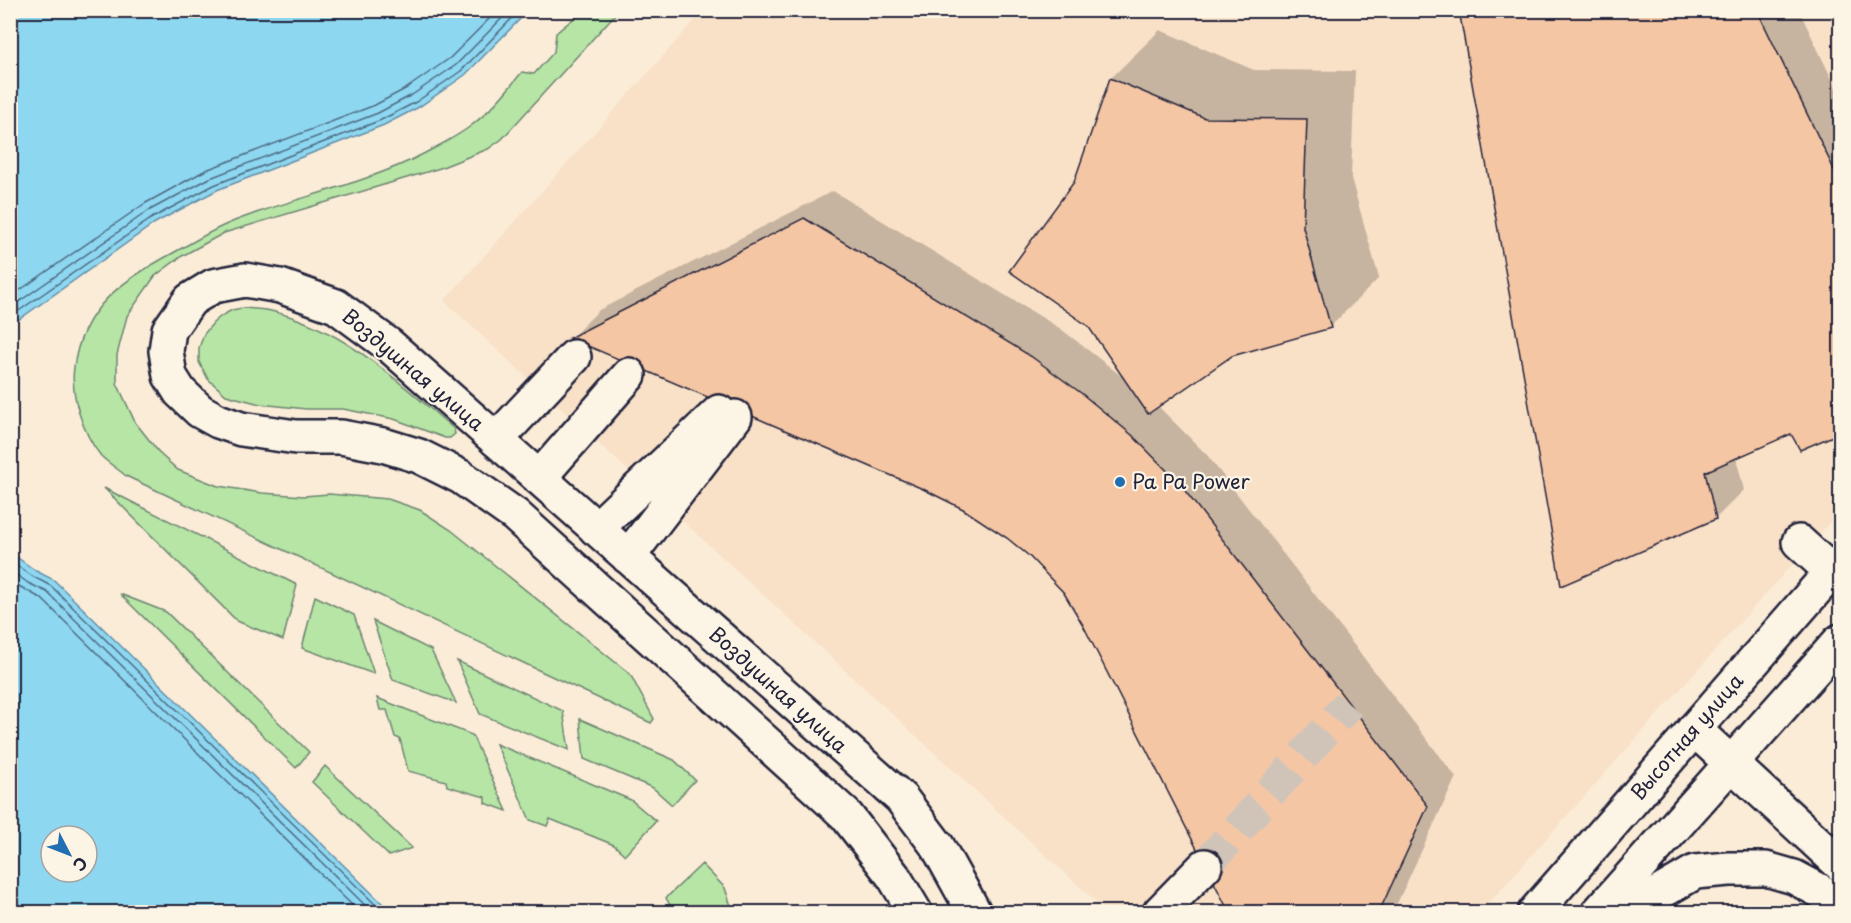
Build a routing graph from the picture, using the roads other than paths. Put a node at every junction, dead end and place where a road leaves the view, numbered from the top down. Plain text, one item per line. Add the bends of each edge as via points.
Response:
1 (574, 357) dead end
2 (629, 375) dead end
3 (496, 440) junction
4 (539, 478) junction
5 (596, 529) junction
6 (1798, 542) dead end
7 (628, 557) junction
8 (1836, 567) edge
9 (1840, 641) edge
10 (1694, 729) junction
11 (1732, 764) junction
12 (1840, 864) edge
13 (1205, 866) tunnel mouth
14 (1840, 908) edge
15 (915, 912) edge
16 (974, 912) edge
17 (1160, 912) edge
18 (1535, 912) edge
19 (1599, 912) edge
20 (1630, 912) edge

1 - 3 street
2 - 4 street
3 - 4 street, Воздушная улица
3 - 15 street, Воздушная улица via 388,345 336,306 279,286 245,280 213,286 190,300 170,330 166,351 171,376 180,392 218,421 296,438 341,437 419,456 461,477 515,515 846,815 894,877
4 - 5 street, Воздушная улица
5 - 7 street, Воздушная улица
5 - 7 street via 728,414
6 - 8 street
7 - 16 street, Воздушная улица via 901,798 938,847
8 - 10 street, Высотная улица
9 - 11 street
10 - 11 street
10 - 18 street, Высотная улица
11 - 12 street
11 - 19 street
13 - 17 street
14 - 20 street via 1822,892 1794,877 1766,869 1729,869 1695,872

